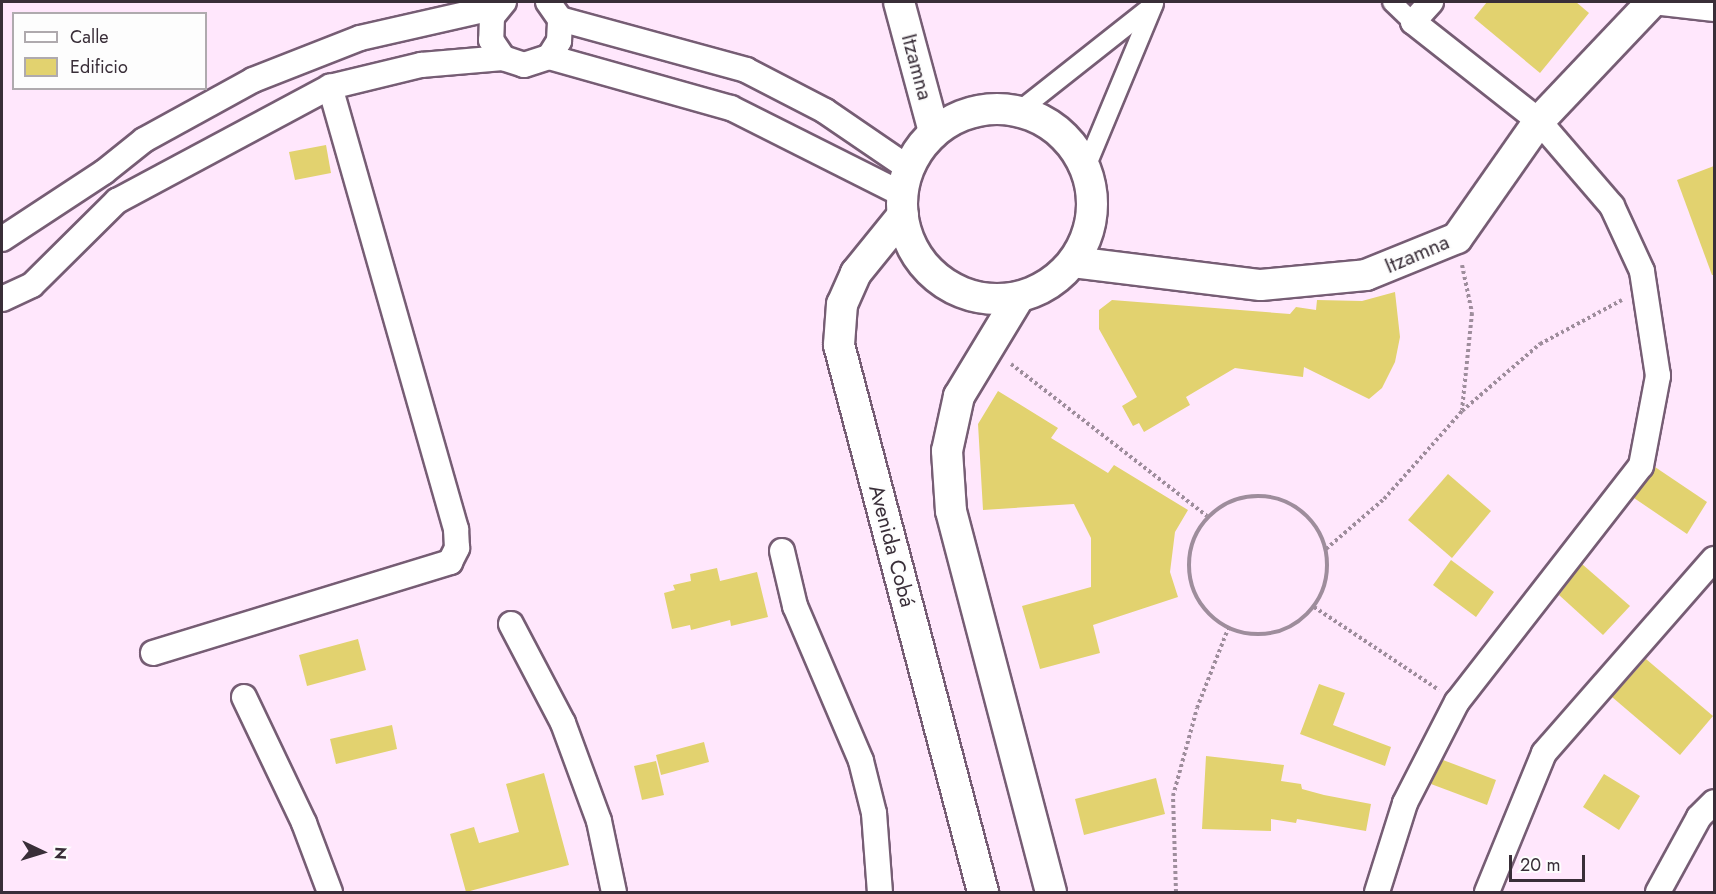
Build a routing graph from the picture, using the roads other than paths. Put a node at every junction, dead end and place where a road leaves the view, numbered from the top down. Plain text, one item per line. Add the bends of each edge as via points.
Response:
1 (899, 2) edge
2 (1392, 2) edge
3 (1431, 2) edge
4 (1652, 2) edge
5 (1155, 3) edge
6 (500, 4) edge
7 (1714, 9) edge
8 (554, 10) edge
9 (1413, 22) junction
10 (549, 57) junction
11 (503, 58) junction
12 (330, 87) junction
13 (1019, 111) junction
14 (1539, 121) junction
15 (934, 132) junction
16 (1086, 167) junction
17 (905, 193) junction
18 (2, 239) edge
19 (1073, 262) junction
20 (1019, 297) junction
21 (2, 299) edge
22 (782, 551) dead end
23 (1714, 559) edge
24 (511, 624) dead end
25 (153, 653) dead end
26 (244, 697) dead end
27 (1714, 802) edge
28 (330, 892) edge
29 (614, 892) edge
30 (880, 892) edge
31 (983, 892) edge
32 (1051, 892) edge
33 (1377, 892) edge
34 (1486, 892) edge
35 (1658, 892) edge

1 - 15 street, Itzamna
2 - 9 street
3 - 9 street
4 - 7 street
4 - 14 street, Itzamna
5 - 13 street
5 - 16 street
6 - 11 street via 492,17 491,40
6 - 18 street via 360,38 262,76 144,140 104,172
8 - 10 street via 559,41
8 - 17 street via 746,70 825,111
9 - 14 street
10 - 11 street via 524,65
10 - 17 street via 731,108
11 - 12 street via 421,65
12 - 21 street via 117,201 32,285
12 - 25 street via 456,529 457,548 450,562
13 - 15 street via 989,109 960,116
13 - 16 street via 1054,128 1070,142
14 - 19 street, Itzamna via 1457,238 1366,275 1261,285
14 - 33 street via 1612,206 1642,271 1658,376 1641,466 1457,702 1405,803
15 - 17 street
16 - 19 street via 1093,200 1088,233
17 - 20 street via 911,244 928,269 954,289 986,299
17 - 31 street, Avenida Cobá via 856,273 842,304 839,345
19 - 20 street via 1049,284
20 - 32 street via 959,396 947,451 951,511
22 - 30 street via 795,606 861,761 874,813
23 - 34 street via 1544,753
24 - 29 street via 563,723 599,821
26 - 28 street via 304,823
27 - 35 street via 1699,817

